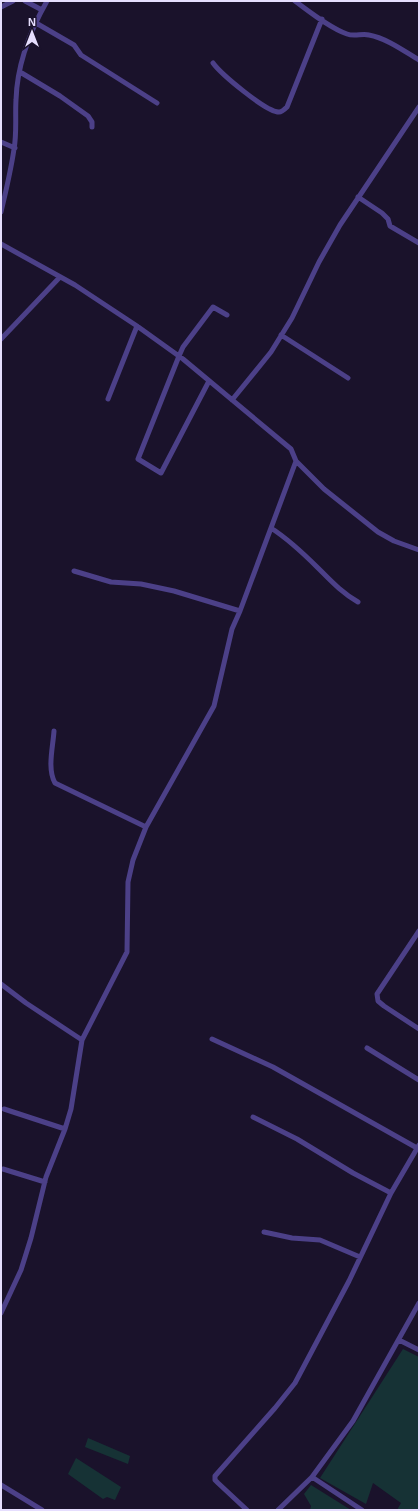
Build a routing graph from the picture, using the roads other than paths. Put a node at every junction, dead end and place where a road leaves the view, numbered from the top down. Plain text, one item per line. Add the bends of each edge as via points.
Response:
1 (13, 1) edge
2 (25, 1) edge
3 (47, 1) edge
4 (295, 1) edge
5 (1, 7) edge
6 (42, 10) junction
7 (322, 19) junction
8 (36, 23) junction
9 (419, 60) edge
10 (213, 63) dead end
11 (20, 72) junction
12 (157, 103) dead end
13 (419, 107) edge
14 (92, 127) dead end
15 (1, 142) edge
16 (14, 148) junction
17 (358, 197) junction
18 (1, 212) edge
19 (419, 243) edge
20 (1, 244) edge
21 (60, 277) junction
22 (227, 315) dead end
23 (137, 326) junction
24 (281, 335) junction
25 (1, 340) edge
26 (179, 356) junction
27 (348, 378) dead end
28 (210, 381) junction
29 (108, 399) dead end
30 (232, 400) junction
31 (296, 461) junction
32 (271, 528) junction
33 (419, 550) edge
34 (74, 571) dead end
35 (358, 602) dead end
36 (240, 611) junction
37 (54, 731) dead end
38 (146, 827) junction
39 (419, 931) edge
40 (1, 984) edge
41 (419, 1029) edge
42 (212, 1039) dead end
43 (82, 1040) junction
44 (367, 1048) dead end
45 (419, 1080) edge
46 (4, 1109) dead end
47 (253, 1118) dead end
48 (65, 1129) junction
49 (418, 1147) edge
50 (3, 1169) dead end
51 (45, 1182) junction
52 (391, 1193) junction
53 (264, 1232) dead end
54 (360, 1257) junction
55 (419, 1302) edge
56 (1, 1313) edge
57 (399, 1340) junction
58 (419, 1350) edge
59 (312, 1477) junction
60 (1, 1485) edge
61 (42, 1510) edge
62 (247, 1510) edge
63 (278, 1510) edge
64 (362, 1510) edge

1 - 5 street
2 - 6 street
3 - 6 street
4 - 7 street
6 - 8 street
7 - 9 street via 352,36 370,35 381,39
7 - 10 street via 284,110 272,110 238,88
8 - 11 street
8 - 12 street via 74,45 81,55
11 - 14 street via 88,116
11 - 16 street
13 - 17 street
15 - 16 street
16 - 18 street
17 - 19 street via 382,213 390,226
17 - 24 street via 328,246
20 - 21 street
21 - 23 street
21 - 25 street
22 - 26 street via 213,307
23 - 26 street
23 - 29 street
24 - 27 street
24 - 30 street via 271,352
26 - 28 street
26 - 28 street via 138,459 161,473
28 - 30 street
30 - 31 street via 291,449
31 - 32 street
31 - 33 street via 324,489 378,532
32 - 35 street via 283,535 346,595
32 - 36 street
34 - 36 street via 111,582 141,584 174,591
36 - 38 street via 232,629 214,706
37 - 38 street via 51,768 55,783
38 - 43 street via 133,860 128,882 127,952
39 - 41 street via 377,994 378,1001 384,1006
40 - 43 street
42 - 49 street via 273,1067
43 - 48 street via 71,1109
44 - 45 street
46 - 48 street
47 - 52 street
48 - 51 street
49 - 52 street
50 - 51 street
51 - 56 street via 31,1238
52 - 54 street
53 - 54 street via 320,1240
54 - 62 street via 295,1383 215,1476 215,1480
55 - 57 street
57 - 58 street
57 - 59 street via 353,1421
59 - 63 street
59 - 64 street
60 - 61 street

